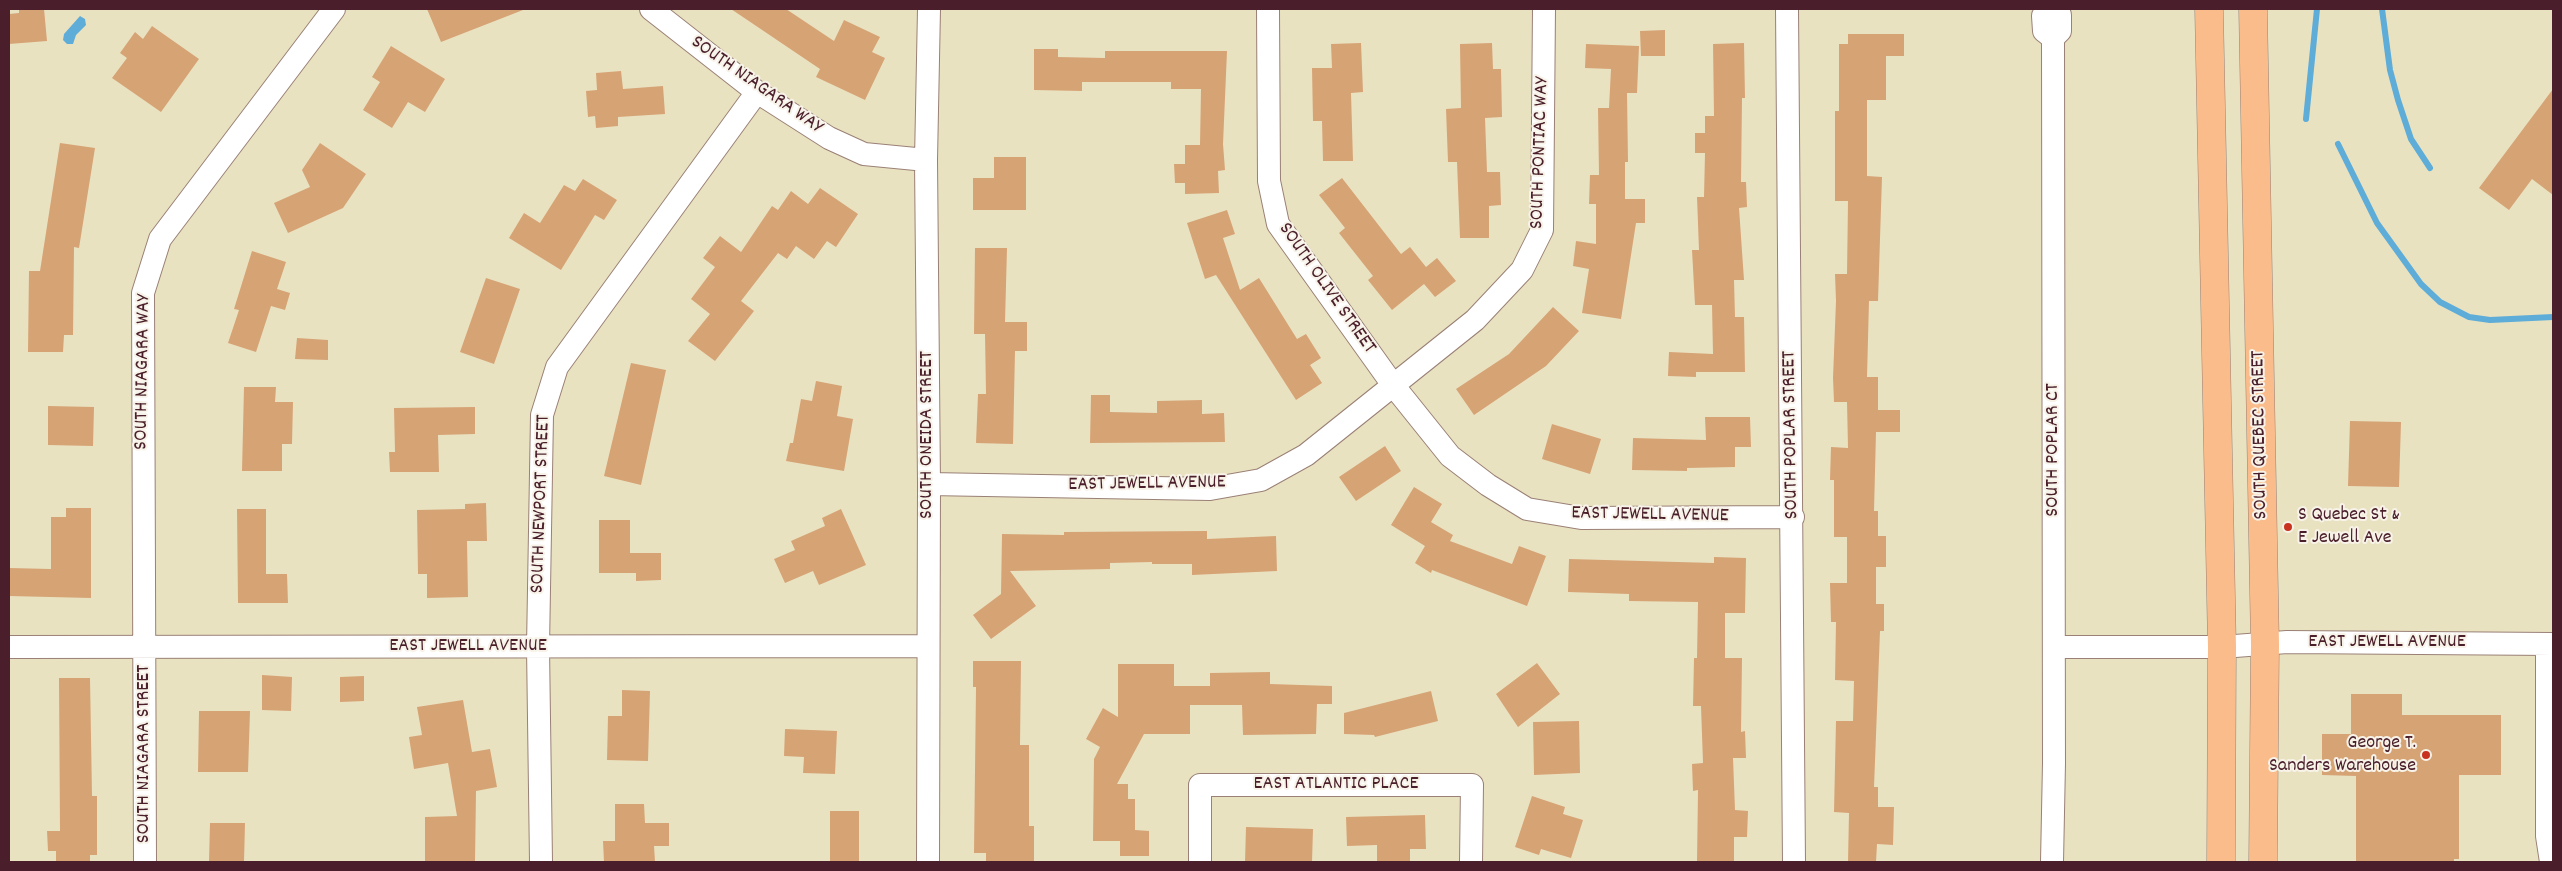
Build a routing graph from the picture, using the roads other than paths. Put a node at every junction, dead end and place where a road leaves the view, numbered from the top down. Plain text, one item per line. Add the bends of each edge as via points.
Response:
1 (334, 9) edge
2 (651, 9) edge
3 (929, 9) edge
4 (1268, 9) edge
5 (1544, 9) edge
6 (1787, 9) edge
7 (2209, 9) edge
8 (2253, 9) edge
9 (2053, 38) dead end
10 (757, 92) junction
11 (926, 160) junction
12 (1393, 385) junction
13 (929, 484) junction
14 (1793, 517) junction
15 (2550, 644) edge
16 (2265, 645) junction
17 (144, 646) junction
18 (928, 646) junction
19 (9, 647) edge
20 (538, 647) junction
21 (2054, 647) junction
22 (2222, 647) junction
23 (146, 862) edge
24 (541, 862) edge
25 (928, 862) edge
26 (1200, 862) edge
27 (1472, 862) edge
28 (1794, 862) edge
29 (2052, 862) edge
30 (2221, 862) edge
31 (2263, 862) edge
32 (2551, 862) edge

1 - 17 street, SOUTH NIAGARA WAY via 160,240 143,293
2 - 10 street, SOUTH NIAGARA WAY
3 - 11 street, SOUTH ONEIDA STREET
4 - 12 street, SOUTH OLIVE STREET via 1269,181 1278,224
5 - 12 street, SOUTH PONTIAC WAY via 1542,230 1522,270 1475,320
6 - 14 street, SOUTH POPLAR STREET
7 - 22 main road
8 - 16 main road, SOUTH QUEBEC STREET
9 - 21 street, SOUTH POPLAR CT
10 - 11 street, SOUTH NIAGARA WAY via 830,138 864,154
10 - 20 street, SOUTH NEWPORT STREET via 557,367 542,415
11 - 13 street, SOUTH ONEIDA STREET
12 - 13 street, EAST JEWELL AVENUE via 1306,455 1261,480 1210,488
12 - 14 street, EAST JEWELL AVENUE via 1450,456 1527,509 1582,518
13 - 18 street, SOUTH ONEIDA STREET
14 - 28 street, SOUTH POPLAR STREET
15 - 16 street, EAST JEWELL AVENUE via 2286,642
15 - 32 street via 2547,836
16 - 22 street, EAST JEWELL AVENUE
16 - 31 main road, SOUTH QUEBEC STREET
17 - 19 street, EAST JEWELL AVENUE
17 - 20 street, EAST JEWELL AVENUE
17 - 23 street, SOUTH NIAGARA STREET
18 - 20 street, EAST JEWELL AVENUE
18 - 25 street, SOUTH ONEIDA STREET
20 - 24 street, SOUTH NEWPORT STREET
21 - 22 street, EAST JEWELL AVENUE
21 - 29 street, SOUTH POPLAR CT
22 - 30 main road
26 - 27 street, EAST ATLANTIC PLACE via 1200,785 1472,785

